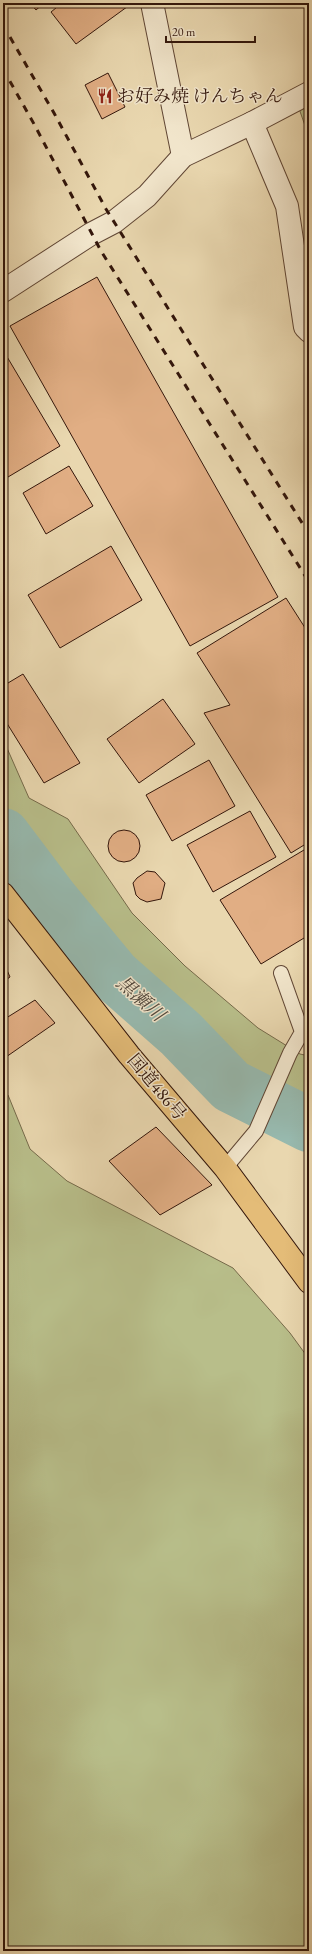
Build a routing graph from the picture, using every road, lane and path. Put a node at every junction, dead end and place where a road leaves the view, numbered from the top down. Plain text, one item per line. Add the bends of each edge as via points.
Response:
1 (152, 3) edge
2 (309, 93) edge
3 (252, 124) junction
4 (183, 156) junction
5 (3, 291) edge
6 (309, 331) edge
7 (3, 894) edge
8 (282, 973) dead end
9 (225, 1168) junction
10 (309, 1282) edge

1 - 4 street
2 - 3 street
3 - 4 street
3 - 6 street via 288,206 306,327
4 - 5 street via 147,196 114,222
7 - 9 highway, 国道486号 via 129,1055
8 - 9 lane via 302,1032 290,1053 256,1131
9 - 10 highway, 国道486号

